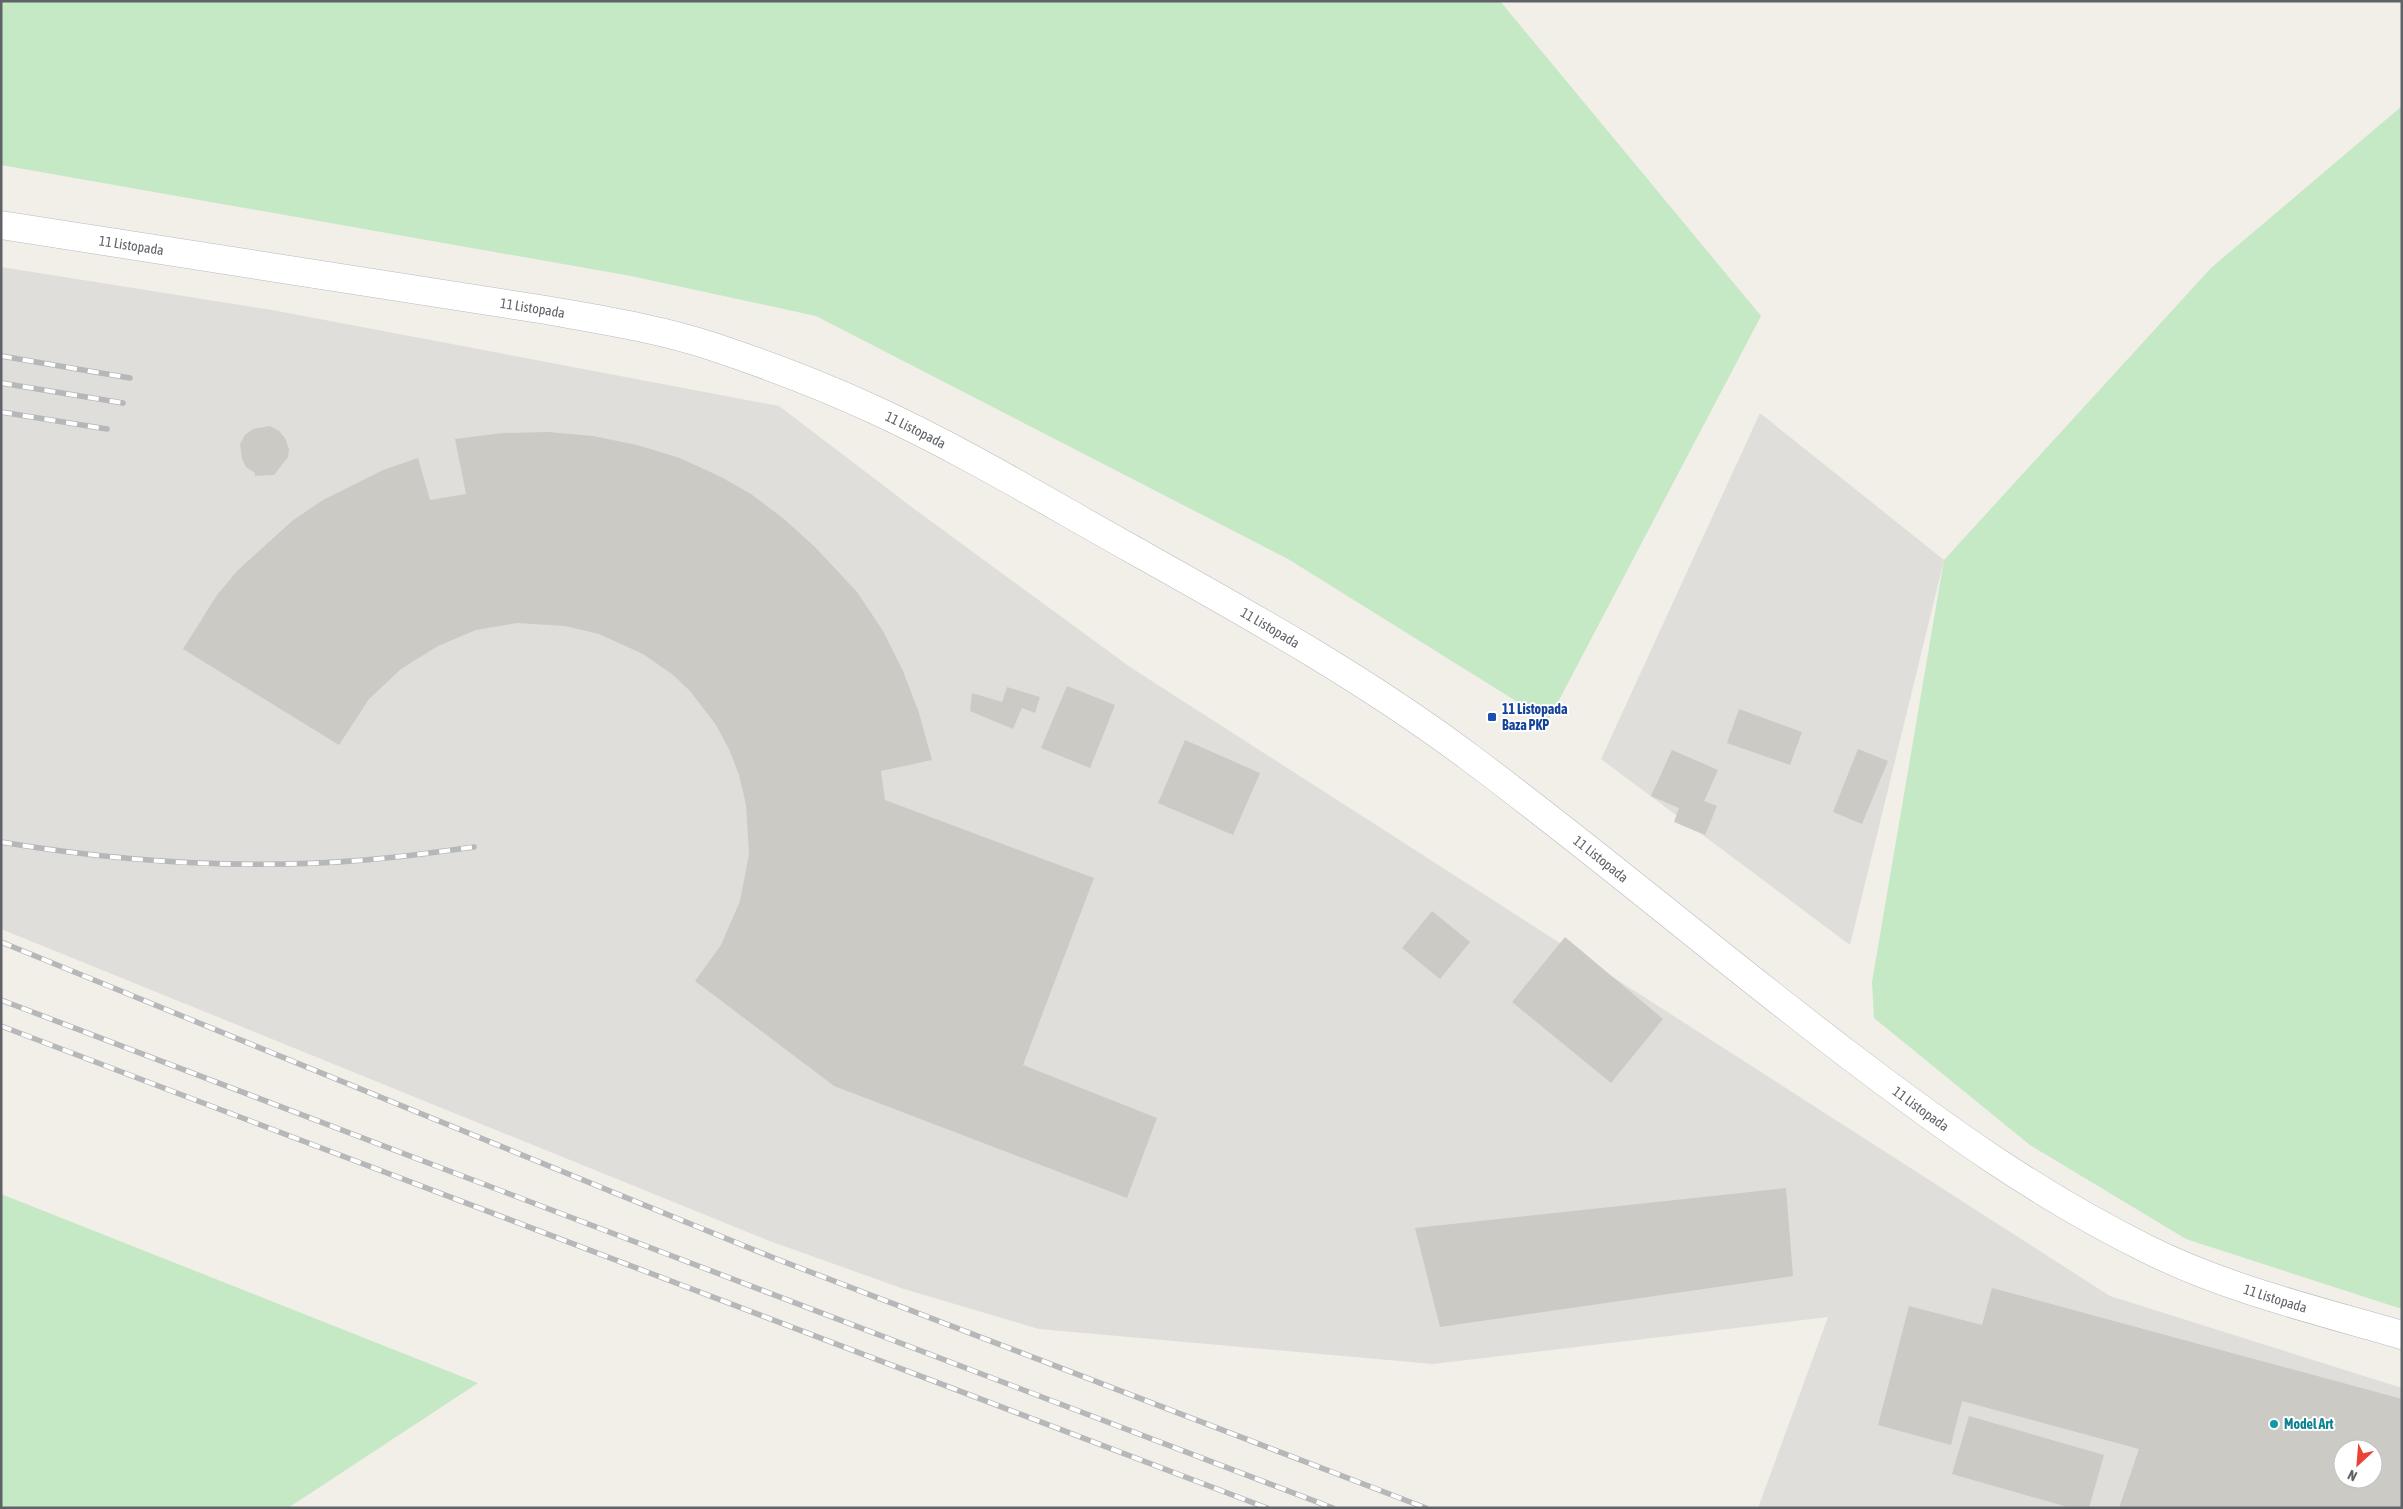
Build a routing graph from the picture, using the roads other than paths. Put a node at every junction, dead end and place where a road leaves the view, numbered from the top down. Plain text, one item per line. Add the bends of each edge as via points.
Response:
1 (1, 225) edge
2 (2402, 1335) edge

1 - 2 street, 11 Listopada via 632,326 710,346 872,408 963,455 1356,677 1469,757 1805,1022 1940,1124 2014,1175 2153,1252 2284,1301

